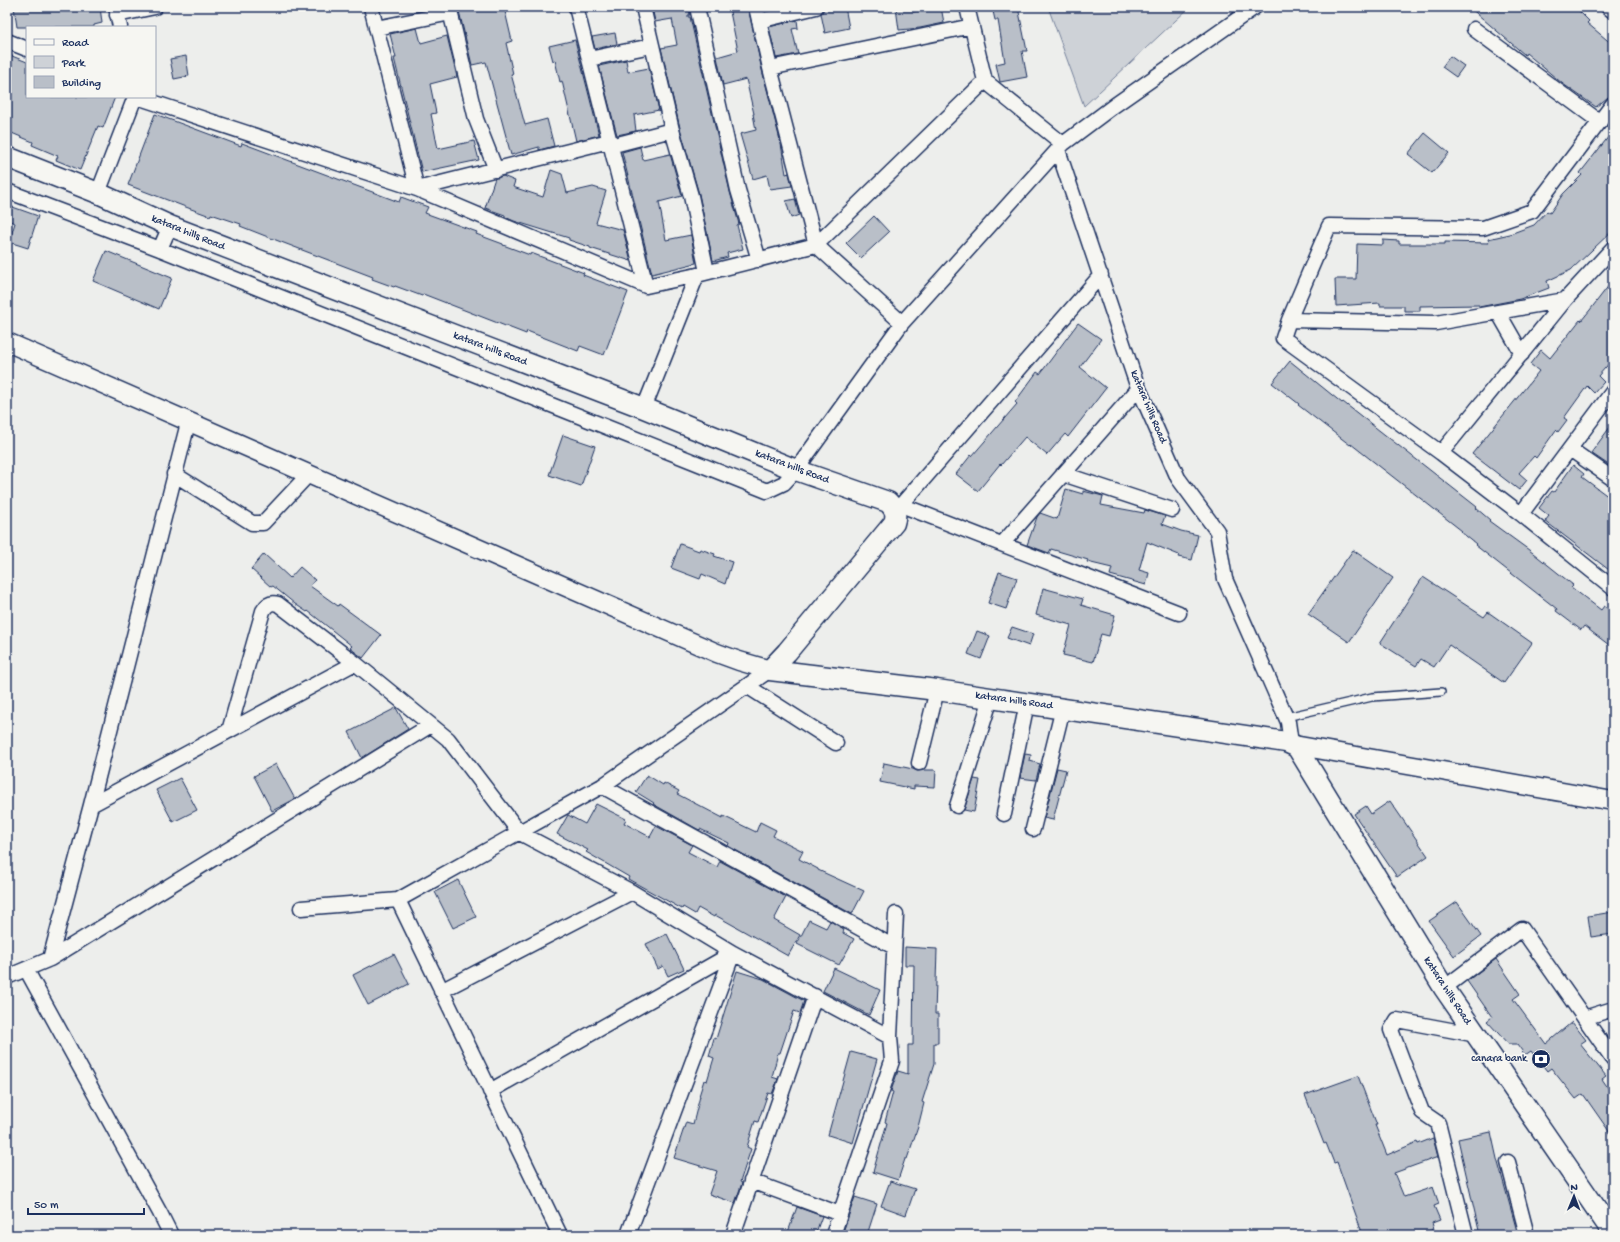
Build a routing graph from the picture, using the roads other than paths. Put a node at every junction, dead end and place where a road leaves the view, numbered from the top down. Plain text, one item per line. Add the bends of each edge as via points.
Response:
1 (156, 7) edge
2 (371, 7) edge
3 (576, 7) edge
4 (643, 7) edge
5 (697, 7) edge
6 (756, 7) edge
7 (816, 7) edge
8 (967, 7) edge
9 (1255, 7) edge
10 (1608, 7) edge
11 (450, 10) edge
12 (1613, 11) edge
13 (118, 16) edge
14 (759, 21) junction
15 (972, 26) junction
16 (376, 28) junction
17 (1474, 29) dead end
18 (7, 41) edge
19 (651, 46) junction
20 (26, 50) edge
21 (589, 59) junction
22 (770, 68) junction
23 (985, 82) junction
24 (136, 98) edge
25 (139, 98) edge
26 (1613, 104) edge
27 (1600, 122) junction
28 (672, 130) junction
29 (609, 144) junction
30 (1061, 147) junction
31 (7, 157) edge
32 (496, 170) junction
33 (417, 189) junction
34 (7, 191) edge
35 (98, 193) junction
36 (170, 226) junction
37 (816, 245) junction
38 (1613, 248) edge
39 (160, 249) junction
40 (758, 260) junction
41 (702, 274) junction
42 (1101, 276) junction
43 (646, 286) junction
44 (1566, 300) junction
45 (1498, 312) junction
46 (1289, 320) junction
47 (902, 324) junction
48 (7, 342) edge
49 (1522, 354) junction
50 (1139, 388) junction
51 (1613, 391) edge
52 (644, 408) junction
53 (188, 423) junction
54 (1570, 448) junction
55 (1441, 453) junction
56 (796, 470) junction
57 (174, 474) junction
58 (1063, 474) junction
59 (308, 475) junction
60 (1613, 479) edge
61 (898, 508) junction
62 (1172, 510) dead end
63 (1521, 514) junction
64 (1002, 544) junction
65 (1613, 588) edge
66 (1179, 613) dead end
67 (355, 663) junction
68 (770, 670) junction
69 (747, 686) junction
70 (938, 690) junction
71 (1441, 692) dead end
72 (991, 698) junction
73 (1027, 703) junction
74 (1063, 708) junction
75 (431, 725) junction
76 (229, 731) junction
77 (1290, 732) junction
78 (836, 743) dead end
79 (919, 763) dead end
80 (602, 786) junction
81 (1613, 801) edge
82 (91, 805) junction
83 (957, 806) dead end
84 (1004, 814) dead end
85 (1033, 829) dead end
86 (520, 833) junction
87 (632, 892) junction
88 (398, 900) junction
89 (301, 908) dead end
90 (896, 914) dead end
91 (894, 947) junction
92 (733, 953) junction
93 (50, 958) junction
94 (26, 969) junction
95 (7, 977) edge
96 (1444, 988) junction
97 (441, 991) junction
98 (815, 996) junction
99 (1613, 1009) edge
100 (1584, 1018) junction
101 (1477, 1035) junction
102 (890, 1037) junction
103 (1613, 1059) edge
104 (490, 1091) junction
105 (1508, 1162) dead end
106 (751, 1181) junction
107 (840, 1214) junction
108 (1613, 1233) edge
109 (171, 1235) edge
110 (560, 1235) edge
111 (628, 1235) edge
112 (733, 1235) edge
113 (833, 1235) edge
114 (1466, 1235) edge
115 (1527, 1235) edge

1 - 13 street
2 - 16 street
3 - 21 street
4 - 19 street
5 - 40 street via 738,190
6 - 14 street
7 - 14 street
8 - 15 street
9 - 30 street via 1114,105
10 - 12 street
11 - 16 street
11 - 32 street via 476,119
14 - 22 street
15 - 22 street
15 - 23 street
16 - 33 street
17 - 27 street
18 - 20 street
19 - 21 street
19 - 28 street
21 - 29 street
22 - 37 street
23 - 30 street
23 - 37 street
24 - 35 street
25 - 33 street
26 - 27 street
27 - 46 street via 1532,210 1483,228 1329,226
28 - 29 street
28 - 41 street via 690,196
29 - 32 street
29 - 43 street
30 - 42 street, katara hills Road
30 - 47 street
31 - 35 main road, katara hills Road
32 - 33 street
33 - 43 street
34 - 39 street
35 - 36 main road, katara hills Road
36 - 39 street
36 - 52 main road, katara hills Road
37 - 40 street
37 - 47 street
38 - 44 street
39 - 56 street via 767,491 784,483
40 - 41 street
41 - 43 street
41 - 52 street
42 - 50 street, katara hills Road
42 - 61 street
44 - 45 street
44 - 49 street
45 - 46 street via 1436,323
45 - 49 street
46 - 55 street via 1283,338
47 - 56 street
48 - 53 street
49 - 55 street
50 - 58 street
50 - 77 street, katara hills Road via 1178,478 1217,531 1225,579
51 - 54 street
52 - 56 main road, katara hills Road
53 - 57 street
53 - 59 street
54 - 60 street
54 - 63 street
55 - 63 street
56 - 61 main road, katara hills Road via 888,502
57 - 59 street via 256,524 263,523
57 - 82 street
58 - 62 street
58 - 64 street
59 - 68 street via 717,653
61 - 64 street
61 - 68 main road via 894,524
63 - 65 street
64 - 66 street
67 - 75 street
67 - 76 street
67 - 76 street via 278,604 269,604 262,611
68 - 69 street
68 - 70 main road, katara hills Road
69 - 78 street
69 - 80 street
70 - 72 main road, katara hills Road
70 - 79 street
71 - 77 lane via 1372,697
72 - 73 main road, katara hills Road
72 - 83 street
73 - 74 main road, katara hills Road
73 - 84 street
74 - 77 main road, katara hills Road
74 - 85 street
75 - 86 street via 448,739
75 - 93 street
76 - 82 street
77 - 81 street
77 - 96 main road, katara hills Road
80 - 86 street
80 - 91 street
82 - 93 street
86 - 87 street
86 - 88 street
87 - 92 street
87 - 97 street
88 - 89 street
88 - 97 street
90 - 91 street
91 - 102 street
92 - 98 street
92 - 104 street
92 - 111 street
93 - 94 street
94 - 95 street
94 - 109 street
96 - 100 street via 1522,929
96 - 101 main road, katara hills Road
97 - 104 street
98 - 102 street
98 - 106 street
99 - 100 street
100 - 103 street
101 - 108 main road, katara hills Road
101 - 114 street via 1397,1020 1391,1030 1422,1112 1438,1123
102 - 107 street via 892,1061
104 - 110 street
105 - 115 street
106 - 107 street
106 - 112 street
107 - 113 street

